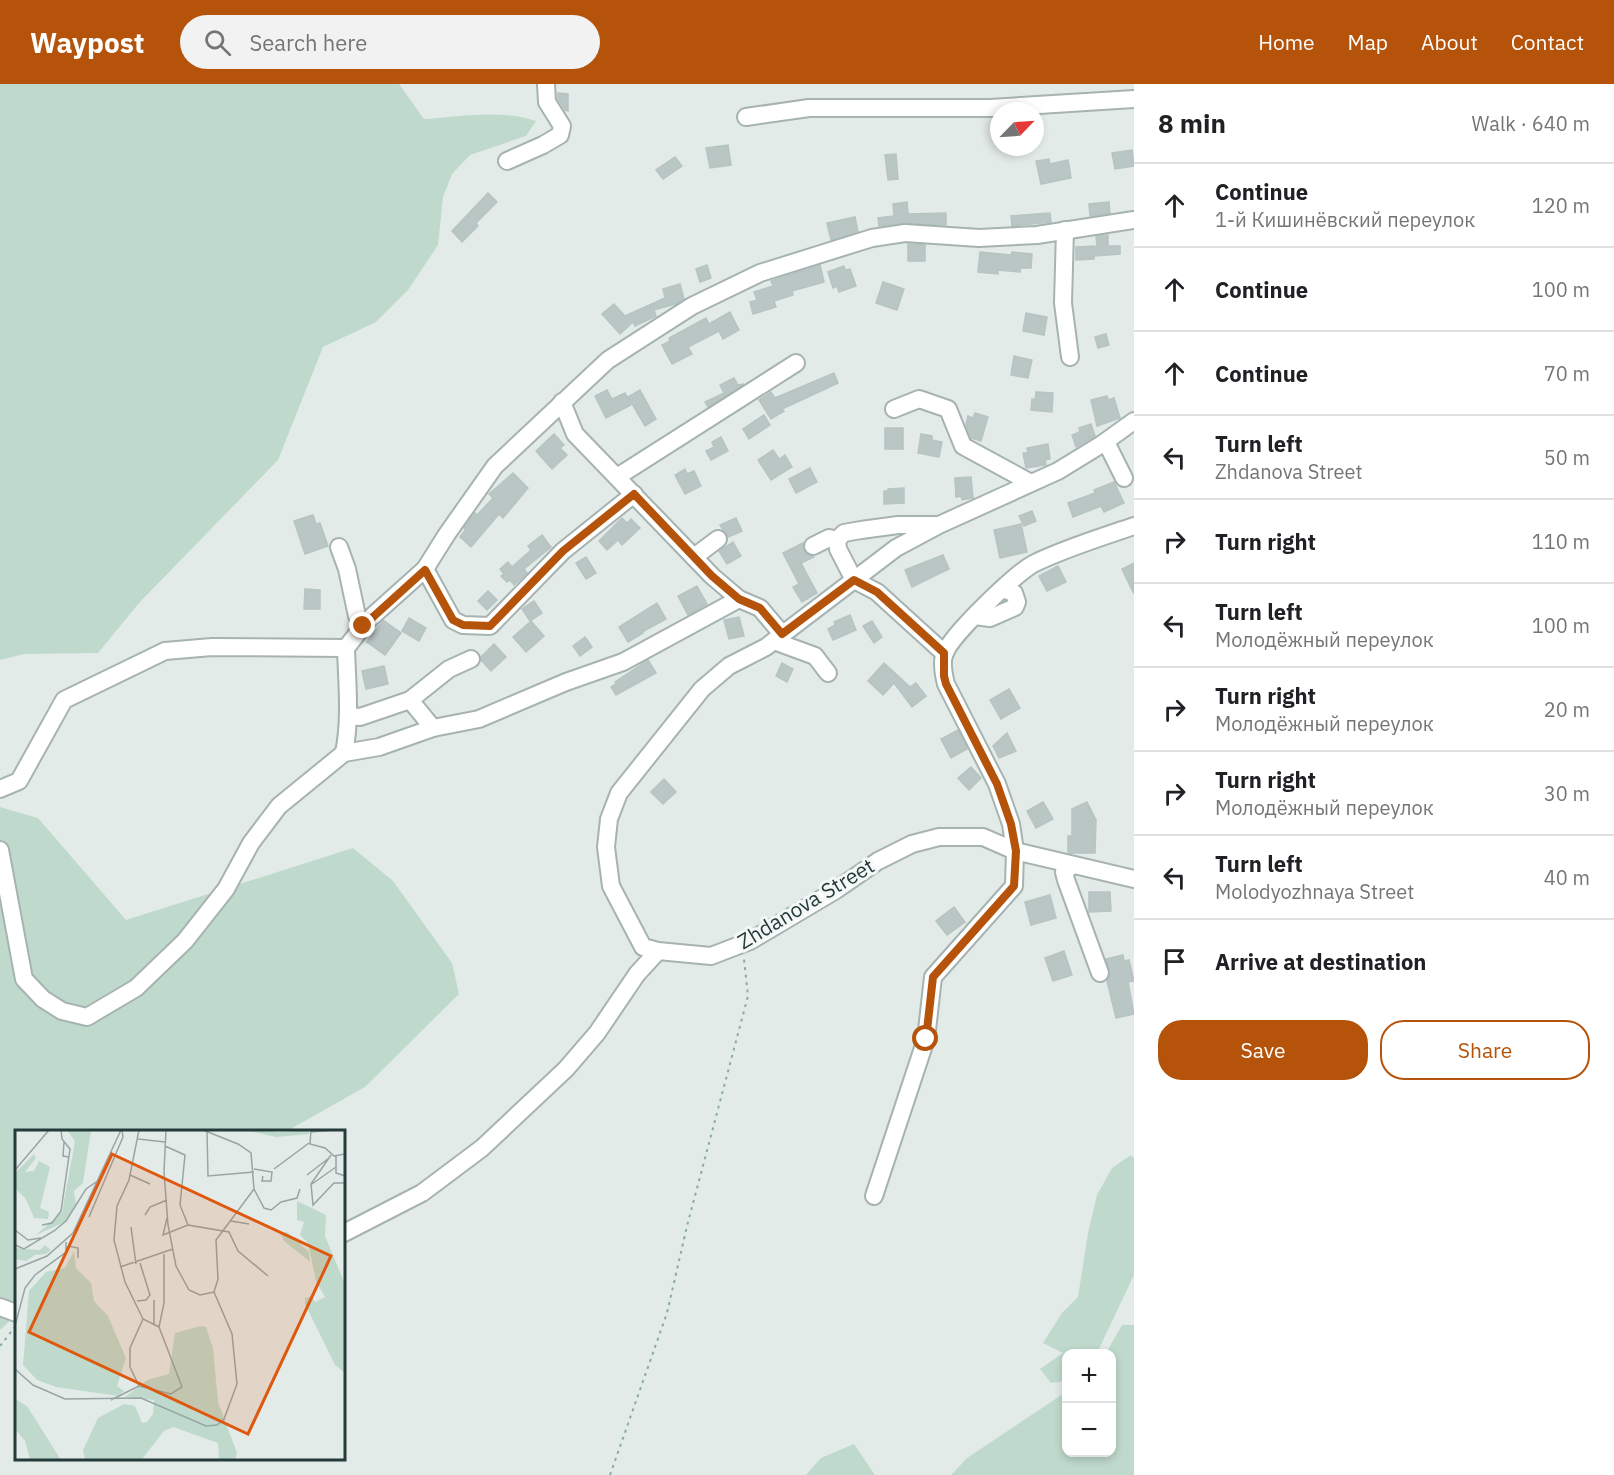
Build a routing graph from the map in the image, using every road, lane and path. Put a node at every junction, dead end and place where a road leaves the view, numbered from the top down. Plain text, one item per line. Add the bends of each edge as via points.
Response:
1 (546, 84) edge
2 (1134, 99) edge
3 (746, 117) dead end
4 (507, 161) dead end
5 (1134, 220) edge
6 (1065, 231) junction
7 (1070, 357) dead end
8 (796, 363) dead end
9 (562, 402) junction
10 (894, 409) dead end
11 (1134, 421) edge
12 (1106, 442) junction
13 (617, 477) junction
14 (1124, 478) dead end
15 (1032, 483) junction
16 (634, 494) junction
17 (898, 525) junction
18 (939, 525) junction
19 (1134, 526) edge
20 (718, 539) dead end
21 (837, 540) junction
22 (813, 546) dead end
23 (339, 547) dead end
24 (896, 548) junction
25 (694, 557) junction
26 (425, 570) junction
27 (854, 580) junction
28 (739, 599) junction
29 (363, 626) junction
30 (778, 637) junction
31 (346, 648) junction
32 (944, 653) junction
33 (471, 659) dead end
34 (828, 673) dead end
35 (410, 700) junction
36 (349, 716) junction
37 (433, 728) junction
38 (344, 753) junction
39 (0, 789) edge
40 (0, 850) edge
41 (1016, 851) junction
42 (1073, 865) junction
43 (1134, 879) edge
44 (742, 944) junction
45 (658, 951) junction
46 (1100, 973) dead end
47 (874, 1196) dead end
48 (345, 1232) edge
49 (0, 1307) edge
50 (15, 1313) edge
51 (15, 1327) edge
52 (0, 1346) edge
53 (610, 1475) edge

1 - 4 street via 547,102 562,126 560,135
2 - 3 street via 990,108 809,108
5 - 6 street
6 - 7 street via 1063,303
6 - 9 street via 979,238 905,233 872,238 760,273 683,312 608,360
8 - 13 street
9 - 13 street via 575,434
9 - 26 street via 495,466
10 - 15 street via 919,399 948,409 963,446
11 - 12 street
12 - 14 street
12 - 15 street
13 - 16 street
15 - 18 street
16 - 25 street
16 - 26 street via 563,551 490,626 463,625 453,620
17 - 18 street
17 - 21 street via 844,533
17 - 24 street via 900,538
18 - 24 street
19 - 32 street via 1034,563 1002,589
20 - 25 street
21 - 22 street via 829,538
21 - 27 street
23 - 29 street
24 - 27 street
25 - 28 street
26 - 29 street
27 - 30 street
27 - 32 street via 877,592
28 - 30 street via 760,608
28 - 37 street via 623,662 479,719
29 - 31 street
30 - 34 street via 815,656
30 - 45 street via 729,666 702,689 619,793 609,819 606,847 611,886 643,947
31 - 36 street
31 - 39 street via 212,647 165,651 63,700 19,781
32 - 41 street via 946,684 997,784
33 - 35 street via 449,669
35 - 36 street via 360,717
35 - 37 street
36 - 38 street
37 - 38 street via 379,747
38 - 40 street via 279,806 250,843 226,889 185,941 136,988 87,1017 62,1011 43,999 24,979
41 - 42 street, Zhdanova Street
41 - 44 street, Zhdanova Street via 983,837 939,837 912,844
41 - 47 street via 1014,886 933,977 926,1039
42 - 43 street, Zhdanova Street
42 - 46 street via 1064,872
44 - 45 street, Zhdanova Street via 711,956
44 - 53 path via 748,996 667,1313
45 - 48 street via 566,1069 482,1148 422,1193
49 - 50 street
51 - 52 path

